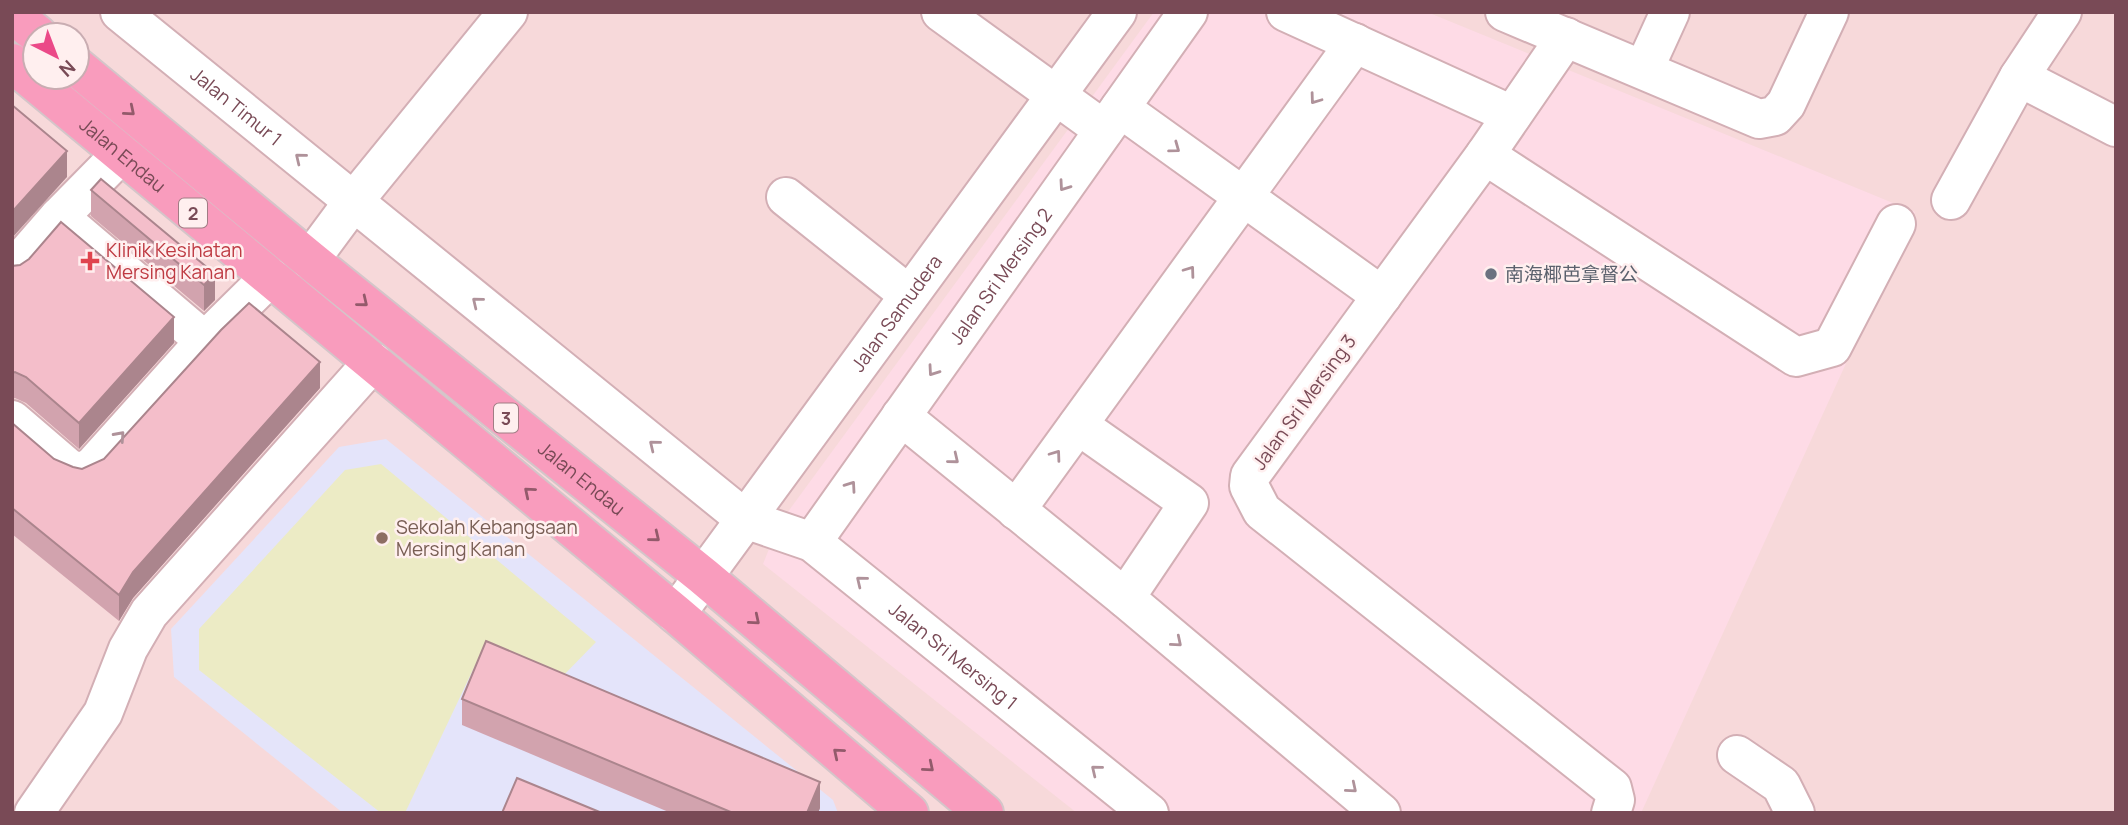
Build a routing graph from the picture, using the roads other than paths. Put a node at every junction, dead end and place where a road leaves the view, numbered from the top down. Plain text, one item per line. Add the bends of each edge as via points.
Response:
1 (120, 12) edge
2 (508, 12) edge
3 (941, 12) edge
4 (1117, 12) edge
5 (1188, 12) edge
6 (1286, 12) edge
7 (1670, 12) edge
8 (1829, 12) edge
9 (2062, 12) edge
10 (1507, 13) edge
11 (1566, 37) junction
12 (1355, 43) junction
13 (12, 64) edge
14 (1644, 69) junction
15 (2019, 77) junction
16 (91, 79) edge
17 (1056, 96) junction
18 (1512, 115) junction
19 (1112, 119) junction
20 (2116, 127) edge
21 (121, 154) junction
22 (1485, 155) junction
23 (786, 197) dead end
24 (1244, 197) junction
25 (1951, 200) dead end
26 (352, 202) junction
27 (59, 217) junction
28 (1896, 224) dead end
29 (310, 260) junction
30 (12, 271) edge
31 (270, 277) junction
32 (909, 295) junction
33 (1382, 296) junction
34 (205, 341) junction
35 (373, 362) junction
36 (901, 416) junction
37 (12, 420) edge
38 (1078, 425) junction
39 (1249, 486) junction
40 (1189, 503) junction
41 (1016, 510) junction
42 (745, 519) junction
43 (812, 542) junction
44 (703, 576) junction
45 (1125, 598) junction
46 (676, 614) junction
47 (1737, 755) dead end
48 (1611, 800) edge
49 (34, 813) edge
50 (909, 813) edge
51 (984, 813) edge
52 (1149, 813) edge
53 (1381, 813) edge
54 (1796, 813) edge

26 -> 1 street, Jalan Timur 1
2 - 26 street
3 - 17 street
4 - 17 street, Jalan Samudera
5 - 19 street, Jalan Sri Mersing 2
6 - 12 street
7 - 14 street
8 - 14 street via 1786,104 1775,116 1759,119
9 - 15 street
10 - 11 street
11 - 14 street
11 - 18 street, Jalan Sri Mersing 3
12 - 18 street
12 -> 24 street
13 - 21 highway, Jalan Endau / 2
15 - 20 street
15 - 25 street
16 -> 29 highway, Jalan Endau / 3
17 - 19 street
17 - 32 street, Jalan Samudera
18 - 22 street, Jalan Sri Mersing 3
19 -> 24 street
19 -> 36 street, Jalan Sri Mersing 2
21 - 27 street
21 - 31 highway, Jalan Endau / 2
22 - 28 street via 1796,358 1832,347
22 - 33 street, Jalan Sri Mersing 3
23 - 32 street
24 - 33 street
38 -> 24 street
26 - 29 street
42 -> 26 street, Jalan Timur 1
27 - 30 street
27 - 34 street
29 -> 44 highway, Jalan Endau / 3
31 - 34 street
31 - 35 highway, Jalan Endau / 2
32 - 42 street, Jalan Samudera
33 - 39 street, Jalan Sri Mersing 3 via 1250,476
37 -> 34 street via 80,473 93,466
46 -> 35 highway, Jalan Endau / 3
35 - 49 street via 149,613 128,649 103,713
36 -> 41 street
43 -> 36 street, Jalan Sri Mersing 2
38 - 40 street
41 -> 38 street
39 - 40 street
39 - 48 street, Jalan Sri Mersing 3 via 1262,511
40 - 45 street
41 - 45 street
42 - 43 street, Jalan Sri Mersing 1
42 - 44 street, Jalan Samudera
52 -> 43 street, Jalan Sri Mersing 1
44 - 46 street, Jalan Samudera
44 -> 51 highway, Jalan Endau / 3
45 -> 53 street
50 -> 46 highway, Jalan Endau / 3
47 - 54 street via 1781,785

